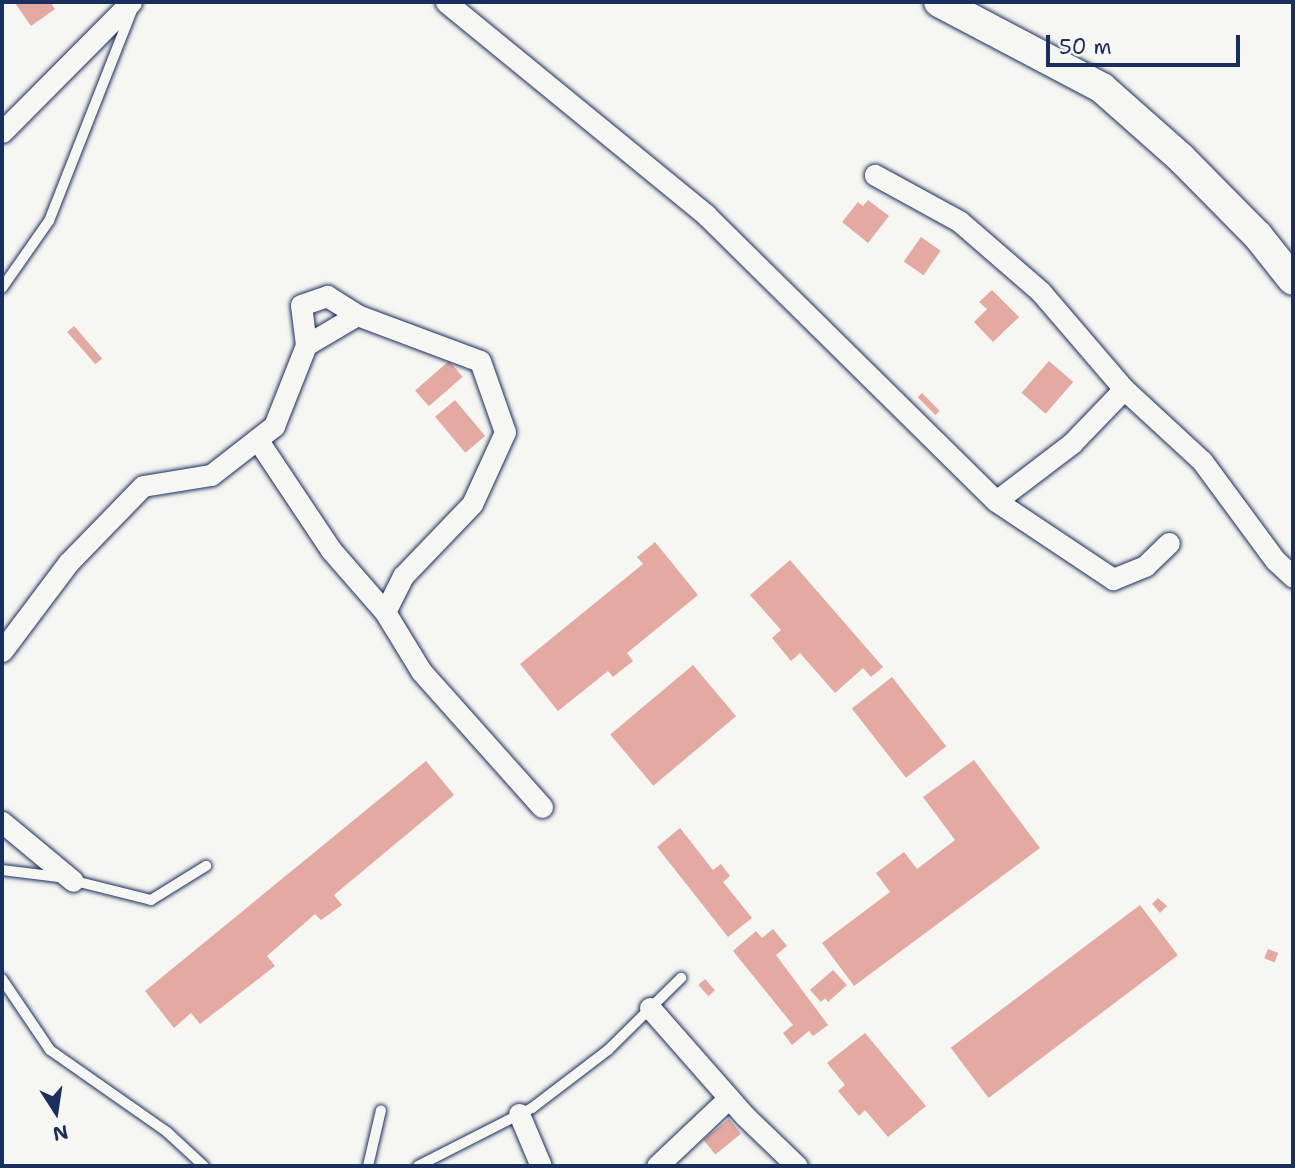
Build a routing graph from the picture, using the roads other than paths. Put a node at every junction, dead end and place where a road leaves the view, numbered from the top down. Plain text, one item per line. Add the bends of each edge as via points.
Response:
1 (133, 2) edge
2 (446, 2) edge
3 (939, 2) edge
4 (2, 132) edge
5 (876, 175) dead end
6 (1293, 280) edge
7 (2, 288) edge
8 (357, 315) junction
9 (306, 345) junction
10 (1124, 389) junction
11 (257, 439) junction
12 (996, 501) junction
13 (1169, 543) dead end
14 (1293, 578) edge
15 (384, 612) junction
16 (2, 651) edge
17 (542, 807) dead end
18 (2, 822) edge
19 (206, 866) dead end
20 (2, 870) edge
21 (73, 881) junction
22 (681, 978) dead end
23 (2, 979) edge
24 (650, 1008) junction
25 (729, 1098) junction
26 (380, 1110) dead end
27 (519, 1114) junction
28 (204, 1166) edge
29 (368, 1166) edge
30 (418, 1166) edge
31 (541, 1166) edge
32 (657, 1166) edge
33 (797, 1166) edge

1 - 4 street
1 - 7 lane via 49,221
2 - 12 street via 706,215
3 - 6 main road via 1102,88 1181,158 1258,236
5 - 10 street via 959,221 1041,292
8 - 9 street
8 - 9 street via 327,296 301,305
8 - 15 street via 480,360 505,432 472,504 403,576
9 - 11 street via 274,426
10 - 12 street via 1072,443
10 - 14 street via 1202,461
11 - 15 street via 331,550
11 - 16 street via 211,475 143,486 68,563
12 - 13 street via 1113,579 1145,566
15 - 17 street via 421,671
18 - 21 street
19 - 21 lane via 151,901
20 - 21 lane
22 - 24 lane
23 - 28 lane via 50,1051 167,1132
24 - 25 street
24 - 27 lane via 608,1050
25 - 32 street
25 - 33 street
26 - 29 lane
27 - 30 lane
27 - 31 street

